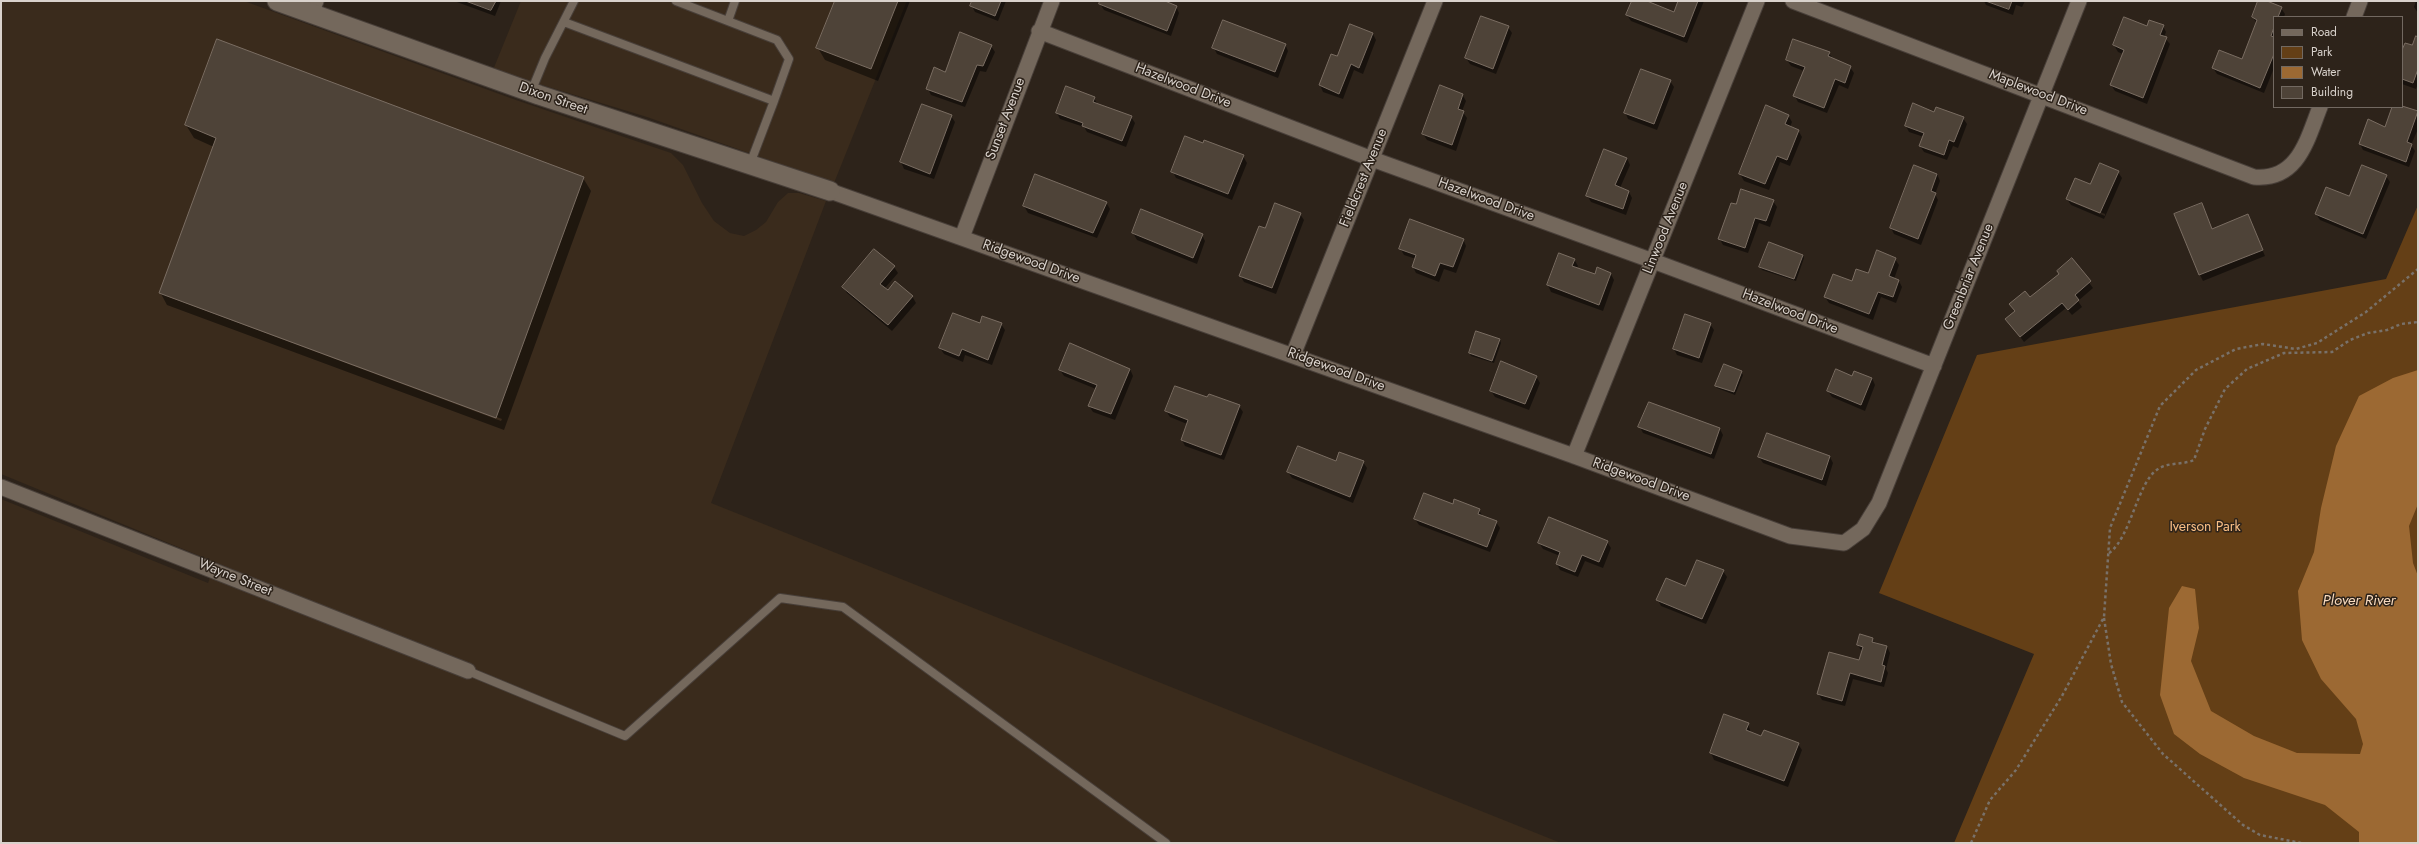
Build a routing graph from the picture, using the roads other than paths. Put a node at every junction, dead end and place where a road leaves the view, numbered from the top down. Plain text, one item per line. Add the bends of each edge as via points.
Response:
1 (277, 1) edge
2 (574, 1) edge
3 (676, 1) edge
4 (735, 1) edge
5 (1052, 1) edge
6 (1435, 1) edge
7 (1757, 1) edge
8 (1793, 1) edge
9 (2079, 1) edge
10 (2360, 1) edge
11 (314, 7) edge
12 (2354, 16) edge
13 (728, 20) junction
14 (564, 22) junction
15 (1040, 31) junction
16 (531, 92) junction
17 (2041, 94) junction
18 (774, 101) junction
19 (2320, 108) edge
20 (1372, 159) junction
21 (750, 164) junction
22 (830, 191) joint
23 (962, 237) junction
24 (1653, 260) junction
25 (1293, 355) junction
26 (1934, 366) junction
27 (1574, 456) junction
28 (1, 487) edge
29 (1844, 544) joint
30 (468, 672) joint
31 (1166, 843) edge

1 - 11 street, Dixon Street
2 - 14 lane
3 - 13 lane
4 - 13 lane
5 - 15 street, Sunset Avenue
6 - 20 street, Fieldcrest Avenue
7 - 24 street, Linwood Avenue
8 - 17 street, Maplewood Drive
9 - 17 street, Greenbriar Avenue
10 - 12 street
11 - 16 street, Dixon Street
13 - 18 lane via 777,40 784,47 790,58
14 - 16 lane
14 - 18 lane
15 - 20 street, Hazelwood Drive
15 - 23 street, Sunset Avenue
16 - 21 street, Dixon Street
17 - 19 street, Maplewood Drive via 2240,173 2263,178 2283,172 2301,152
17 - 26 street, Greenbriar Avenue
18 - 21 lane
20 - 24 street, Hazelwood Drive
20 - 25 street, Fieldcrest Avenue
21 - 22 street, Dixon Street
22 - 23 street, Ridgewood Drive
23 - 25 street, Ridgewood Drive
24 - 26 street, Hazelwood Drive
24 - 27 street, Linwood Avenue
25 - 27 street, Ridgewood Drive
26 - 29 street, Greenbriar Avenue via 1879,503 1863,529
27 - 29 street, Ridgewood Drive via 1790,536
28 - 30 street, Wayne Street
30 - 31 lane via 625,736 780,598 844,607

